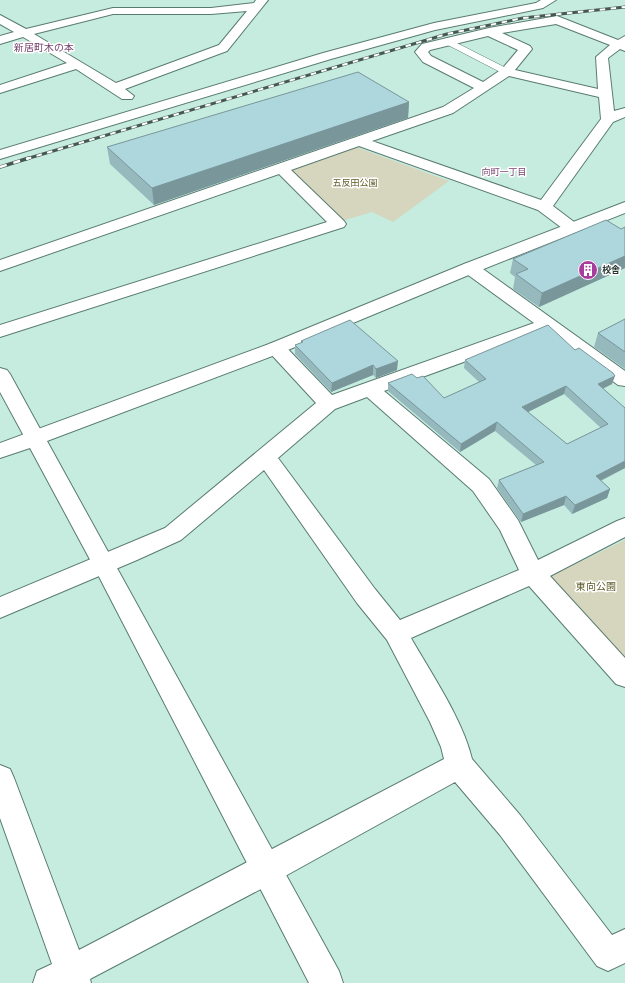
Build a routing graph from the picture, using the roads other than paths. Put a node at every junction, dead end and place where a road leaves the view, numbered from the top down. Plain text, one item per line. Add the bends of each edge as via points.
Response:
1 (550, 0) edge
2 (260, 3) edge
3 (0, 18) edge
4 (489, 32) junction
5 (24, 33) junction
6 (0, 40) edge
7 (447, 42) junction
8 (623, 44) edge
9 (78, 64) junction
10 (506, 72) junction
11 (114, 88) junction
12 (484, 88) junction
13 (0, 89) edge
14 (606, 95) junction
15 (145, 110) junction
16 (625, 112) edge
17 (608, 119) junction
18 (625, 123) edge
19 (361, 142) junction
20 (0, 156) edge
21 (281, 168) junction
22 (544, 207) junction
23 (625, 207) edge
24 (572, 228) junction
25 (0, 266) edge
26 (470, 268) junction
27 (549, 324) junction
28 (0, 331) edge
29 (276, 348) junction
30 (0, 374) edge
31 (625, 380) edge
32 (370, 389) junction
33 (328, 404) junction
34 (35, 438) junction
35 (0, 451) edge
36 (265, 456) junction
37 (625, 527) edge
38 (104, 564) junction
39 (533, 574) junction
40 (0, 608) edge
41 (396, 633) junction
42 (625, 676) edge
43 (459, 765) junction
44 (0, 778) edge
45 (267, 869) junction
46 (625, 945) edge
47 (65, 979) edge
48 (326, 983) edge

1 - 15 street via 539,6 434,27
2 - 5 street via 211,11 113,11
2 - 11 street via 223,48
3 - 5 street
4 - 7 street
4 - 8 street via 557,20
4 - 10 street via 526,49
5 - 6 street
5 - 9 street
7 - 10 lane
7 - 12 street via 426,47 421,52 427,58
8 - 14 street via 602,57
9 - 11 street
9 - 13 street
10 - 12 street
10 - 14 street
11 - 15 street
12 - 19 street via 448,110
14 - 17 street
15 - 20 street
16 - 17 street
17 - 18 street
17 - 22 street
19 - 21 street
19 - 22 street
21 - 25 street
21 - 28 street via 338,224
22 - 24 street
23 - 24 street
24 - 26 street
26 - 27 street
26 - 29 street
27 - 31 street
27 - 32 street
29 - 33 street
29 - 34 street
30 - 34 street
32 - 33 street
32 - 39 street via 481,485 510,526
33 - 36 street
34 - 35 street
34 - 38 street
36 - 38 street via 173,534
36 - 41 street via 366,596
37 - 39 street
38 - 40 street
38 - 45 street
39 - 41 street
39 - 42 street
41 - 43 street via 443,721 455,747
43 - 45 street
43 - 46 street via 510,826 608,955
44 - 47 street
45 - 47 street
45 - 48 street

